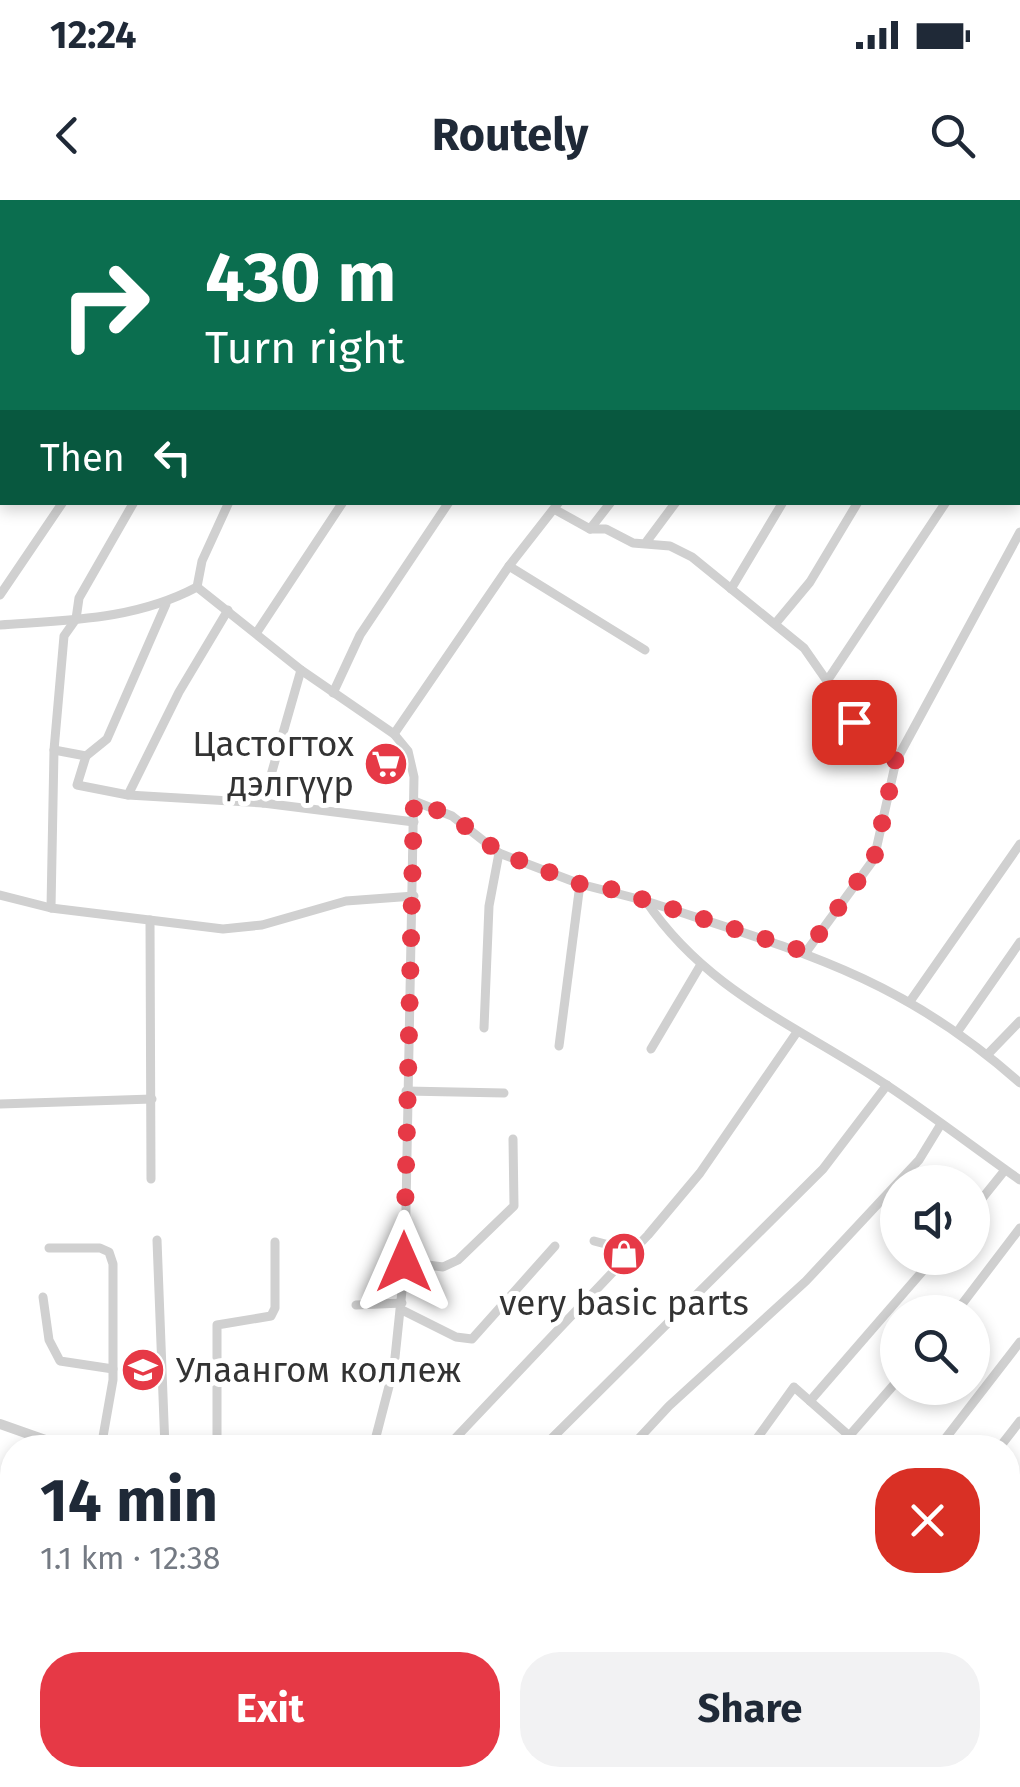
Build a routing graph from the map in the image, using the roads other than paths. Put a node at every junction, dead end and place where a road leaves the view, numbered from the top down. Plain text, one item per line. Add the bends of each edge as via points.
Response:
1 (61, 505) edge
2 (132, 505) edge
3 (228, 505) edge
4 (341, 505) edge
5 (447, 505) edge
6 (609, 505) edge
7 (674, 505) edge
8 (781, 505) edge
9 (856, 505) edge
10 (944, 505) edge
11 (556, 506) edge
12 (590, 529) junction
13 (1020, 532) edge
14 (647, 541) junction
15 (509, 566) junction
16 (197, 587) junction
17 (731, 589) junction
18 (0, 595) edge
19 (166, 604) junction
20 (228, 610) junction
21 (76, 619) junction
22 (776, 624) junction
23 (0, 625) edge
24 (257, 632) junction
25 (645, 650) dead end
26 (301, 670) junction
27 (828, 681) junction
28 (333, 693) junction
29 (394, 734) junction
30 (54, 750) junction
31 (86, 756) junction
32 (896, 761) junction
33 (128, 794) junction
34 (414, 801) junction
35 (263, 803) junction
36 (414, 822) junction
37 (1020, 844) edge
38 (500, 853) junction
39 (580, 884) junction
40 (0, 894) edge
41 (414, 896) junction
42 (646, 901) junction
43 (51, 908) junction
44 (150, 920) junction
45 (1020, 942) edge
46 (806, 952) junction
47 (700, 966) junction
48 (910, 1000) junction
49 (1020, 1021) edge
50 (484, 1028) dead end
51 (958, 1031) junction
52 (797, 1032) junction
53 (559, 1046) dead end
54 (651, 1049) dead end
55 (988, 1054) junction
56 (1020, 1083) edge
57 (887, 1085) junction
58 (406, 1091) junction
59 (504, 1093) dead end
60 (152, 1099) junction
61 (0, 1104) edge
62 (941, 1124) junction
63 (513, 1138) dead end
64 (1005, 1170) junction
65 (152, 1179) dead end
66 (1020, 1180) edge
67 (990, 1189) edge
68 (1020, 1228) edge
69 (157, 1240) dead end
70 (594, 1241) dead end
71 (275, 1242) dead end
72 (555, 1246) dead end
73 (50, 1248) dead end
74 (632, 1251) junction
75 (404, 1262) junction
76 (919, 1275) edge
77 (969, 1295) edge
78 (43, 1297) dead end
79 (356, 1305) dead end
80 (402, 1306) junction
81 (1020, 1342) edge
82 (113, 1368) junction
83 (810, 1400) junction
84 (880, 1400) edge
85 (0, 1424) edge
86 (850, 1434) joint
87 (28, 1435) edge
88 (104, 1435) edge
89 (165, 1435) edge
90 (217, 1435) edge
91 (376, 1435) edge
92 (458, 1435) edge
93 (555, 1435) edge
94 (644, 1435) edge
95 (759, 1435) edge
96 (948, 1435) edge

1 - 18 street
2 - 21 street via 79,598
3 - 16 street
4 - 24 street
5 - 28 street via 360,634
6 - 12 street
7 - 14 street
8 - 17 street
9 - 22 street
10 - 27 street
11 - 12 street
11 - 15 street
12 - 14 street
13 - 32 street
14 - 17 street via 692,558
15 - 25 street
15 - 29 street
16 - 19 street
16 - 20 street
17 - 22 street
19 - 21 street
19 - 31 street via 107,739
20 - 24 street
20 - 33 street
21 - 23 street
21 - 30 street via 64,636
22 - 27 street
24 - 26 street
26 - 28 street
26 - 35 street
27 - 32 street via 838,708
28 - 29 street
29 - 34 street via 412,762
30 - 31 street
30 - 43 street
31 - 33 street via 78,784
32 - 46 street via 874,859
33 - 35 street
34 - 36 street
34 - 38 street via 452,816
35 - 36 street
36 - 41 street
37 - 48 street
38 - 39 street
38 - 50 street via 489,906
39 - 42 street
39 - 53 street
40 - 43 street
41 - 44 street via 346,900 224,929
41 - 58 street
42 - 46 street
42 - 47 street
43 - 44 street
44 - 60 street
45 - 51 street
46 - 48 street
47 - 52 street
47 - 54 street
48 - 51 street
49 - 55 street
51 - 55 street
52 - 57 street
52 - 74 street via 700,1173
55 - 56 street
57 - 62 street
57 - 93 street via 823,1170
58 - 59 street
58 - 75 street
60 - 61 street
60 - 65 street
62 - 64 street
62 - 94 street via 919,1160 806,1281
63 - 75 street via 514,1206 458,1260 443,1266
64 - 66 street
64 - 67 street
68 - 77 street
69 - 89 street
70 - 74 street
71 - 90 street via 271,1316 217,1325
72 - 80 street via 472,1339 456,1337
73 - 82 street via 109,1252
74 - 92 street
75 - 80 street
76 - 83 street
78 - 82 street via 46,1330 60,1362
79 - 80 street
80 - 91 street
81 - 96 street
82 - 88 street
83 - 86 street
83 - 95 street via 794,1387
84 - 86 street
85 - 87 street

